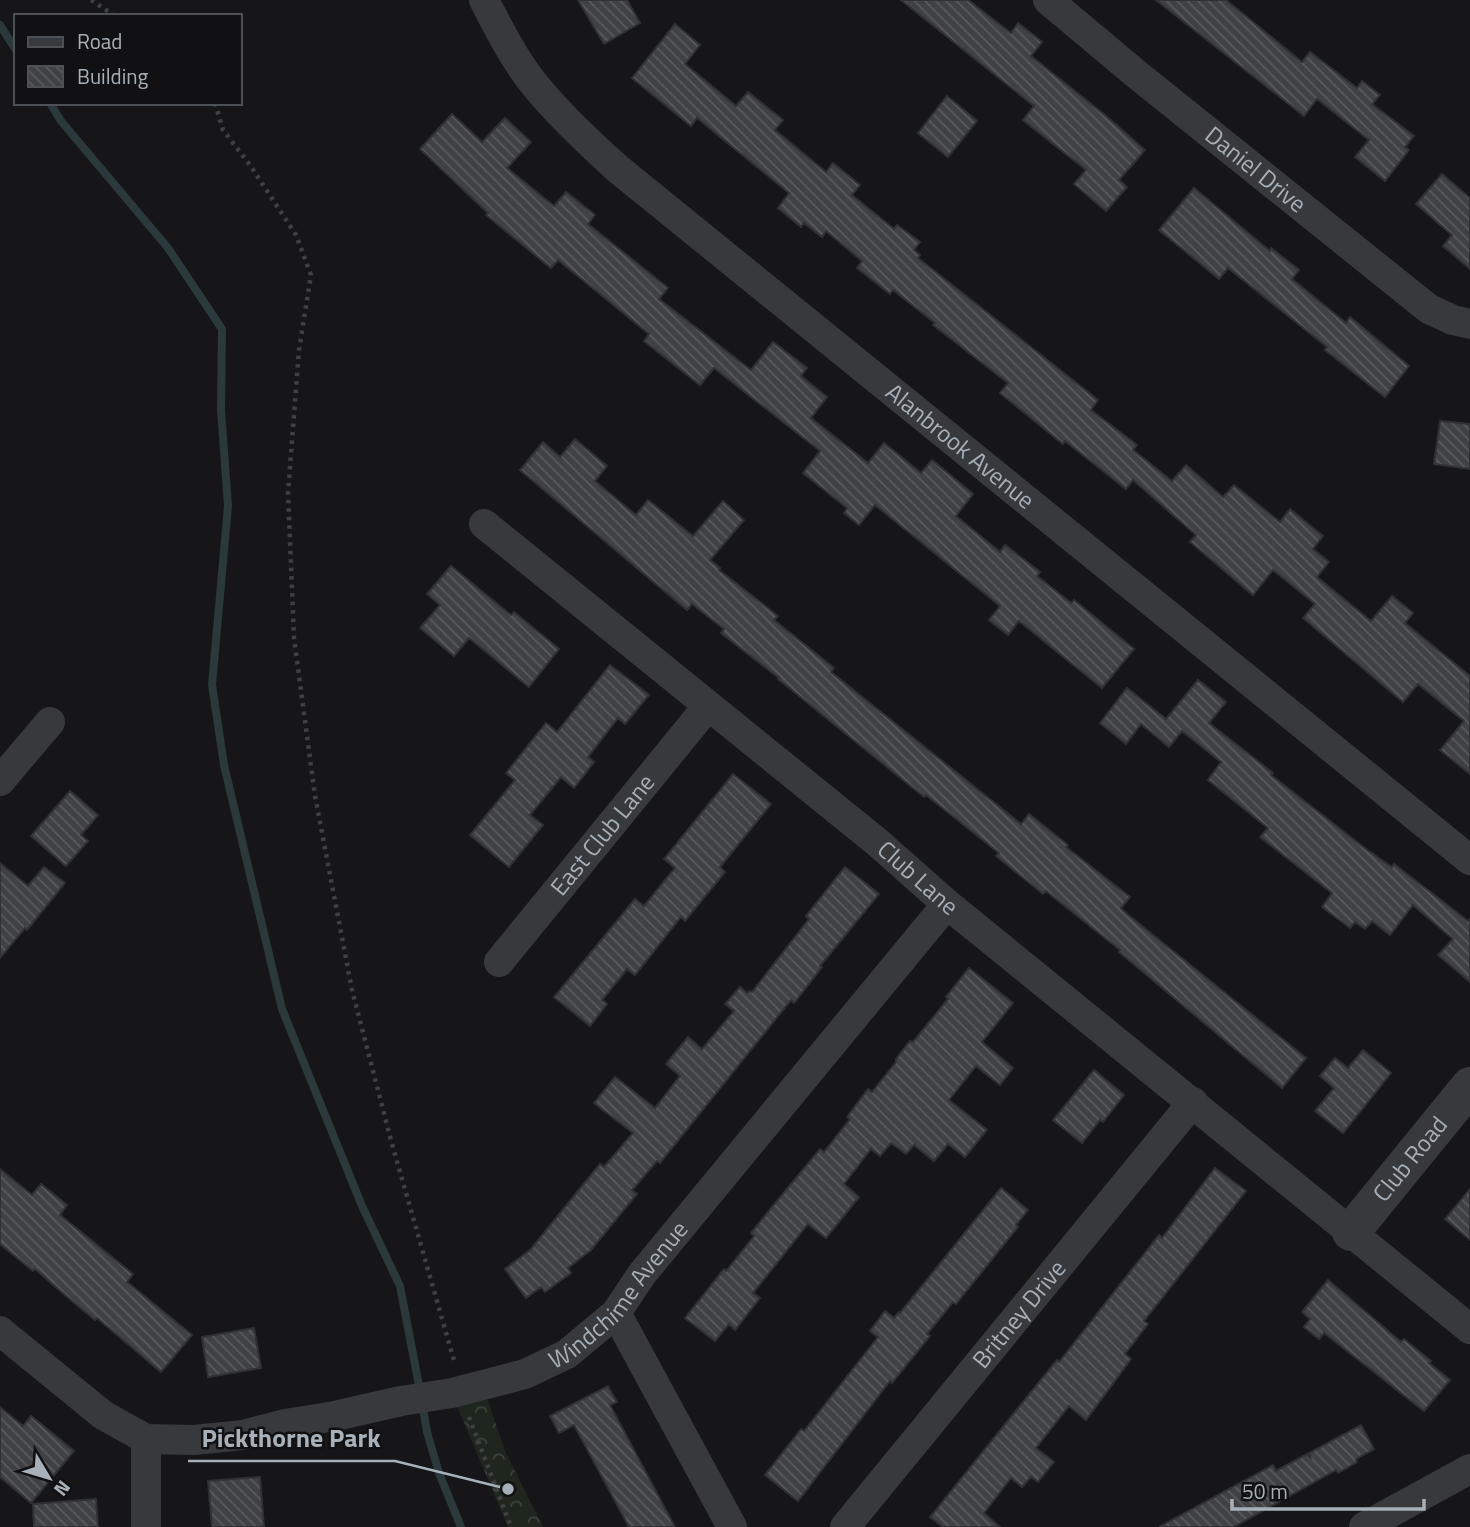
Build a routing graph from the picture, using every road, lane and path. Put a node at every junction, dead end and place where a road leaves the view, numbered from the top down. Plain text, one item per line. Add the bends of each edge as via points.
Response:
1 (91, 0) edge
2 (484, 0) edge
3 (1048, 0) edge
4 (112, 14) edge
5 (216, 105) edge
6 (1470, 324) edge
7 (484, 524) dead end
8 (708, 706) junction
9 (50, 722) dead end
10 (0, 781) edge
11 (1470, 860) edge
12 (947, 904) junction
13 (499, 962) dead end
14 (1470, 1086) edge
15 (1193, 1102) junction
16 (1351, 1232) junction
17 (616, 1313) junction
18 (1470, 1329) edge
19 (0, 1331) edge
20 (448, 1393) junction
21 (146, 1439) junction
22 (1470, 1469) edge
23 (146, 1527) edge
24 (511, 1527) edge
25 (732, 1527) edge
26 (845, 1527) edge
27 (1364, 1527) edge

1 - 4 path
2 - 11 street, Alanbrook Avenue via 532,82 618,169
3 - 6 street, Daniel Drive via 1429,309
5 - 20 path via 223,130 296,235 311,275 299,350 288,493 294,638 315,796 352,990
7 - 8 street, Club Lane
8 - 12 street, Club Lane
8 - 13 street, East Club Lane
9 - 10 street
12 - 15 street, Club Lane
12 - 17 street, Windchime Avenue via 642,1274
14 - 16 street, Club Road
15 - 16 street, Club Lane
15 - 26 street, Britney Drive
16 - 18 street, Club Lane
17 - 20 street, Windchime Avenue via 567,1354 525,1374
17 - 25 street
19 - 21 street via 103,1415
20 - 21 street, Windchime Avenue via 243,1434
20 - 24 path via 469,1416
21 - 23 street
22 - 27 street

